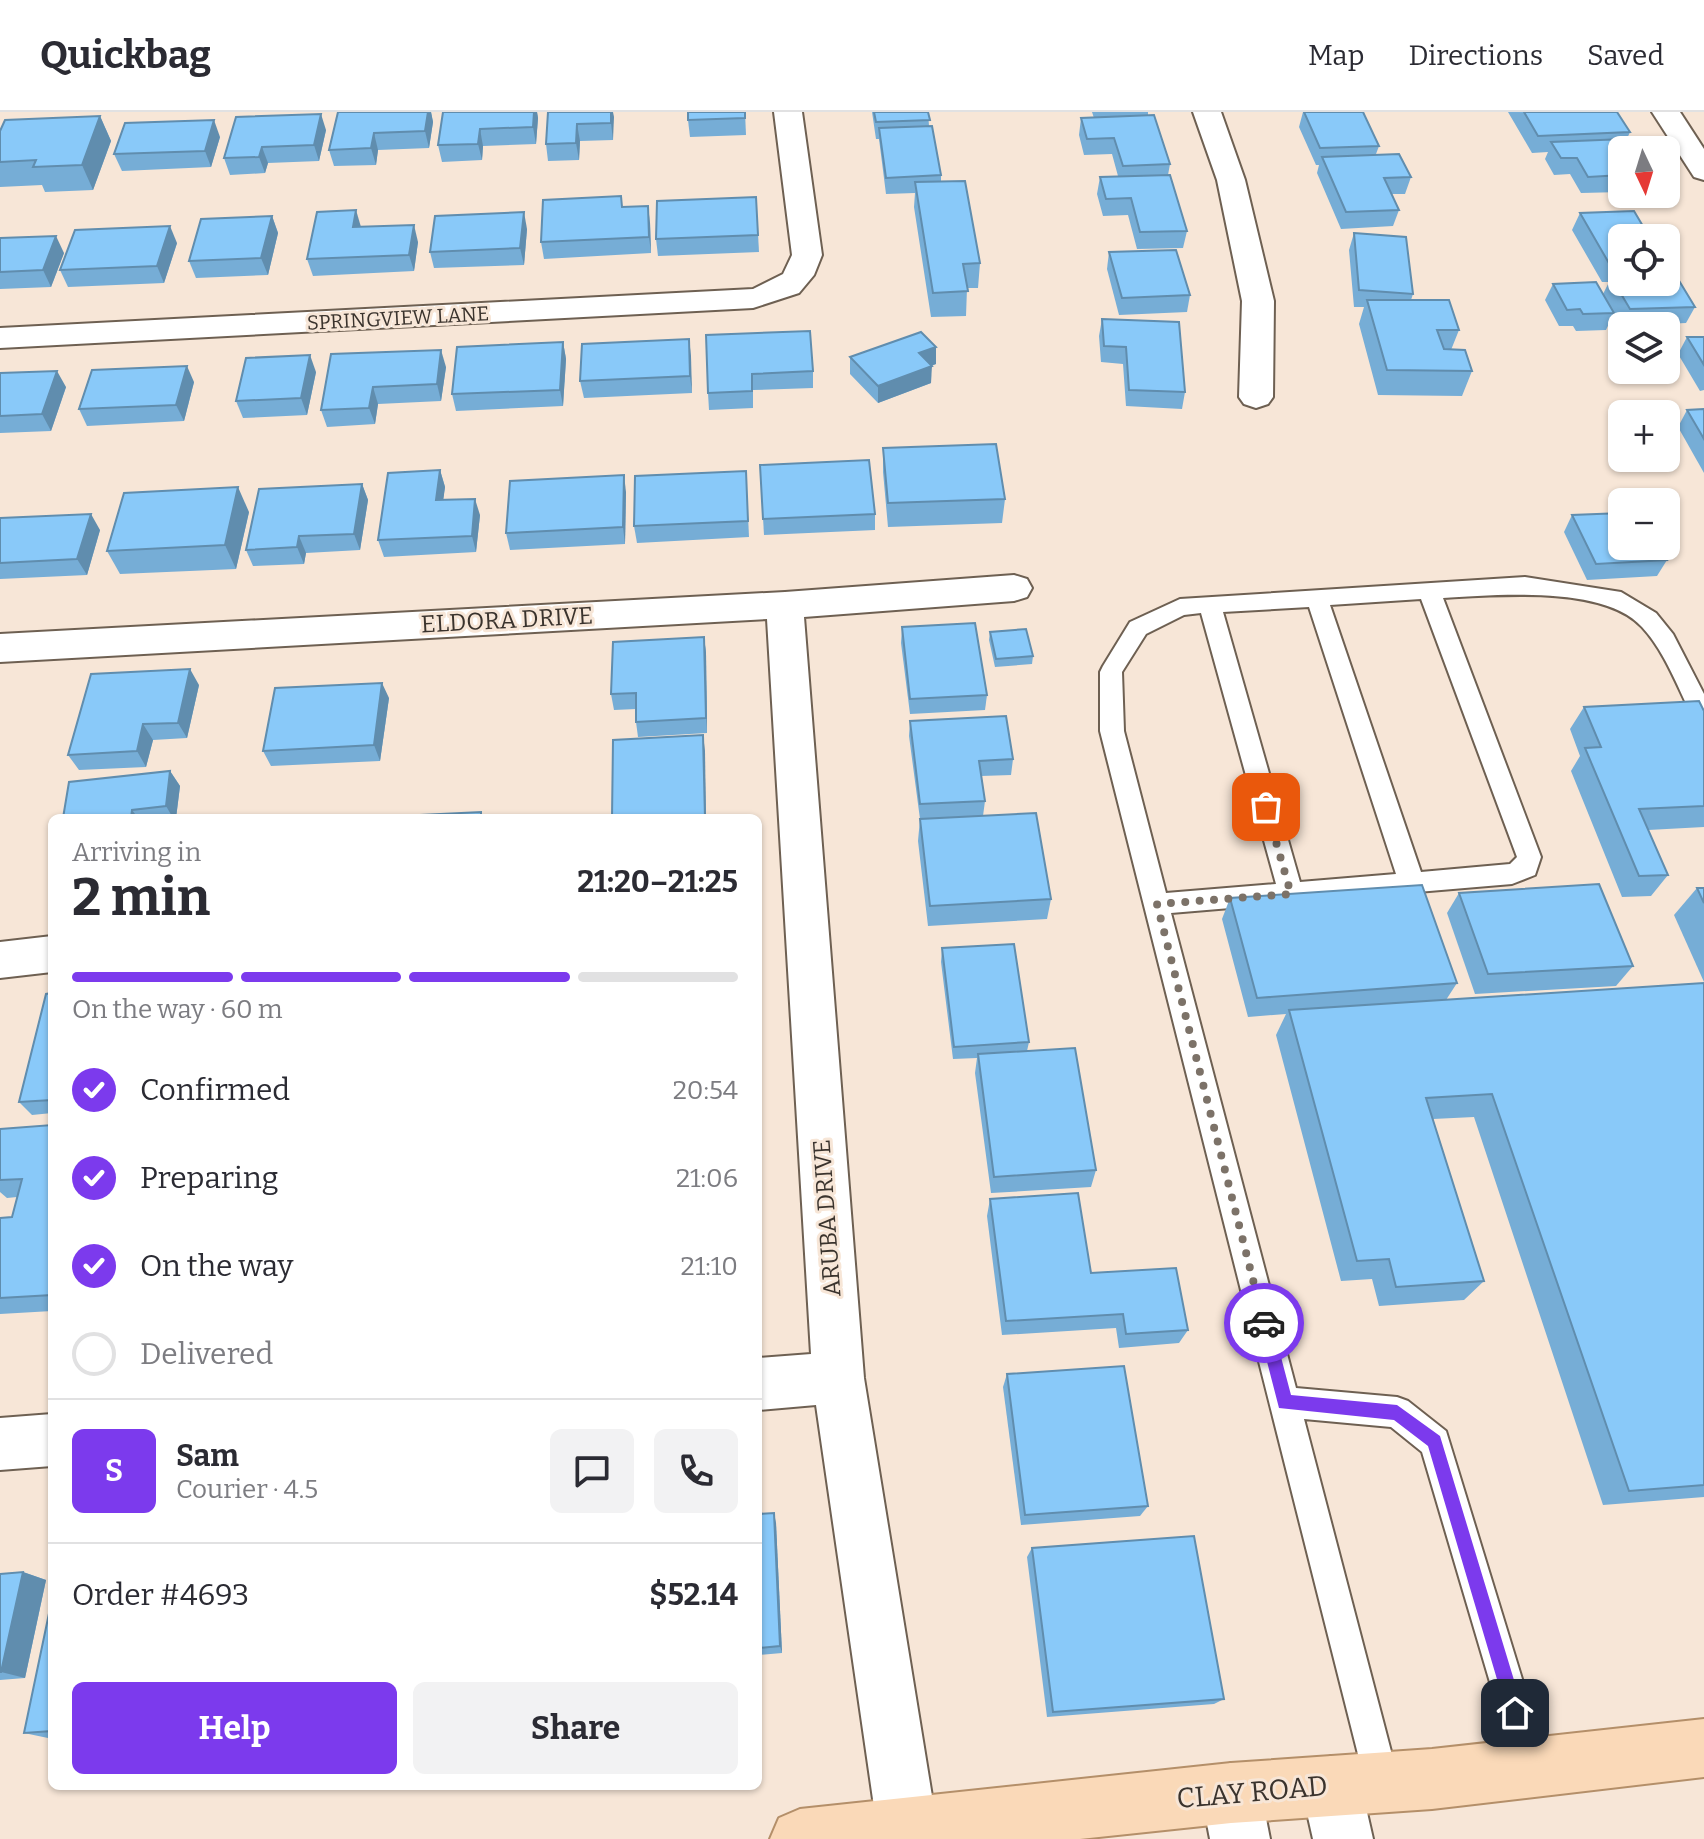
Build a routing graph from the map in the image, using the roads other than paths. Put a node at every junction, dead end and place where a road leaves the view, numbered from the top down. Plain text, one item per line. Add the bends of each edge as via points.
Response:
1 (788, 112) edge
2 (1207, 112) edge
3 (1666, 112) edge
4 (1704, 171) edge
5 (0, 338) edge
6 (1256, 397) dead end
7 (1014, 588) dead end
8 (1429, 591) junction
9 (1317, 599) junction
10 (785, 605) junction
11 (1210, 605) junction
12 (0, 648) edge
13 (1704, 717) edge
14 (1412, 883) junction
15 (1291, 894) junction
16 (1157, 904) junction
17 (48, 954) edge
18 (0, 960) edge
19 (838, 1378) junction
20 (762, 1384) edge
21 (1285, 1402) junction
22 (48, 1440) edge
23 (0, 1444) edge
24 (1704, 1748) edge
25 (1532, 1767) junction
26 (1352, 1802) edge
27 (1235, 1816) edge
28 (907, 1827) junction
29 (800, 1839) edge

1 - 5 street, SPRINGVIEW LANE via 807,255 800,276 784,290 753,299
2 - 6 street via 1231,180 1258,301
3 - 4 street
7 - 10 street, ELDORA DRIVE
8 - 9 lane
8 - 13 lane via 1525,585 1621,600 1648,619 1665,640
8 - 14 lane via 1529,857 1526,868 1512,874
9 - 11 lane
9 - 14 lane
10 - 12 street, ELDORA DRIVE
10 - 19 street, ARUBA DRIVE
11 - 15 lane
11 - 16 lane via 1180,607 1138,628 1111,672 1112,731
14 - 15 lane
15 - 16 lane
16 - 21 lane
17 - 18 street
19 - 20 street
19 - 28 street, ARUBA DRIVE
21 - 25 lane via 1397,1412 1435,1442
21 - 26 lane
22 - 23 street
24 - 25 main road, CLAY ROAD
25 - 26 main road, CLAY ROAD
26 - 27 main road, CLAY ROAD
27 - 28 main road, CLAY ROAD
28 - 29 main road, CLAY ROAD

